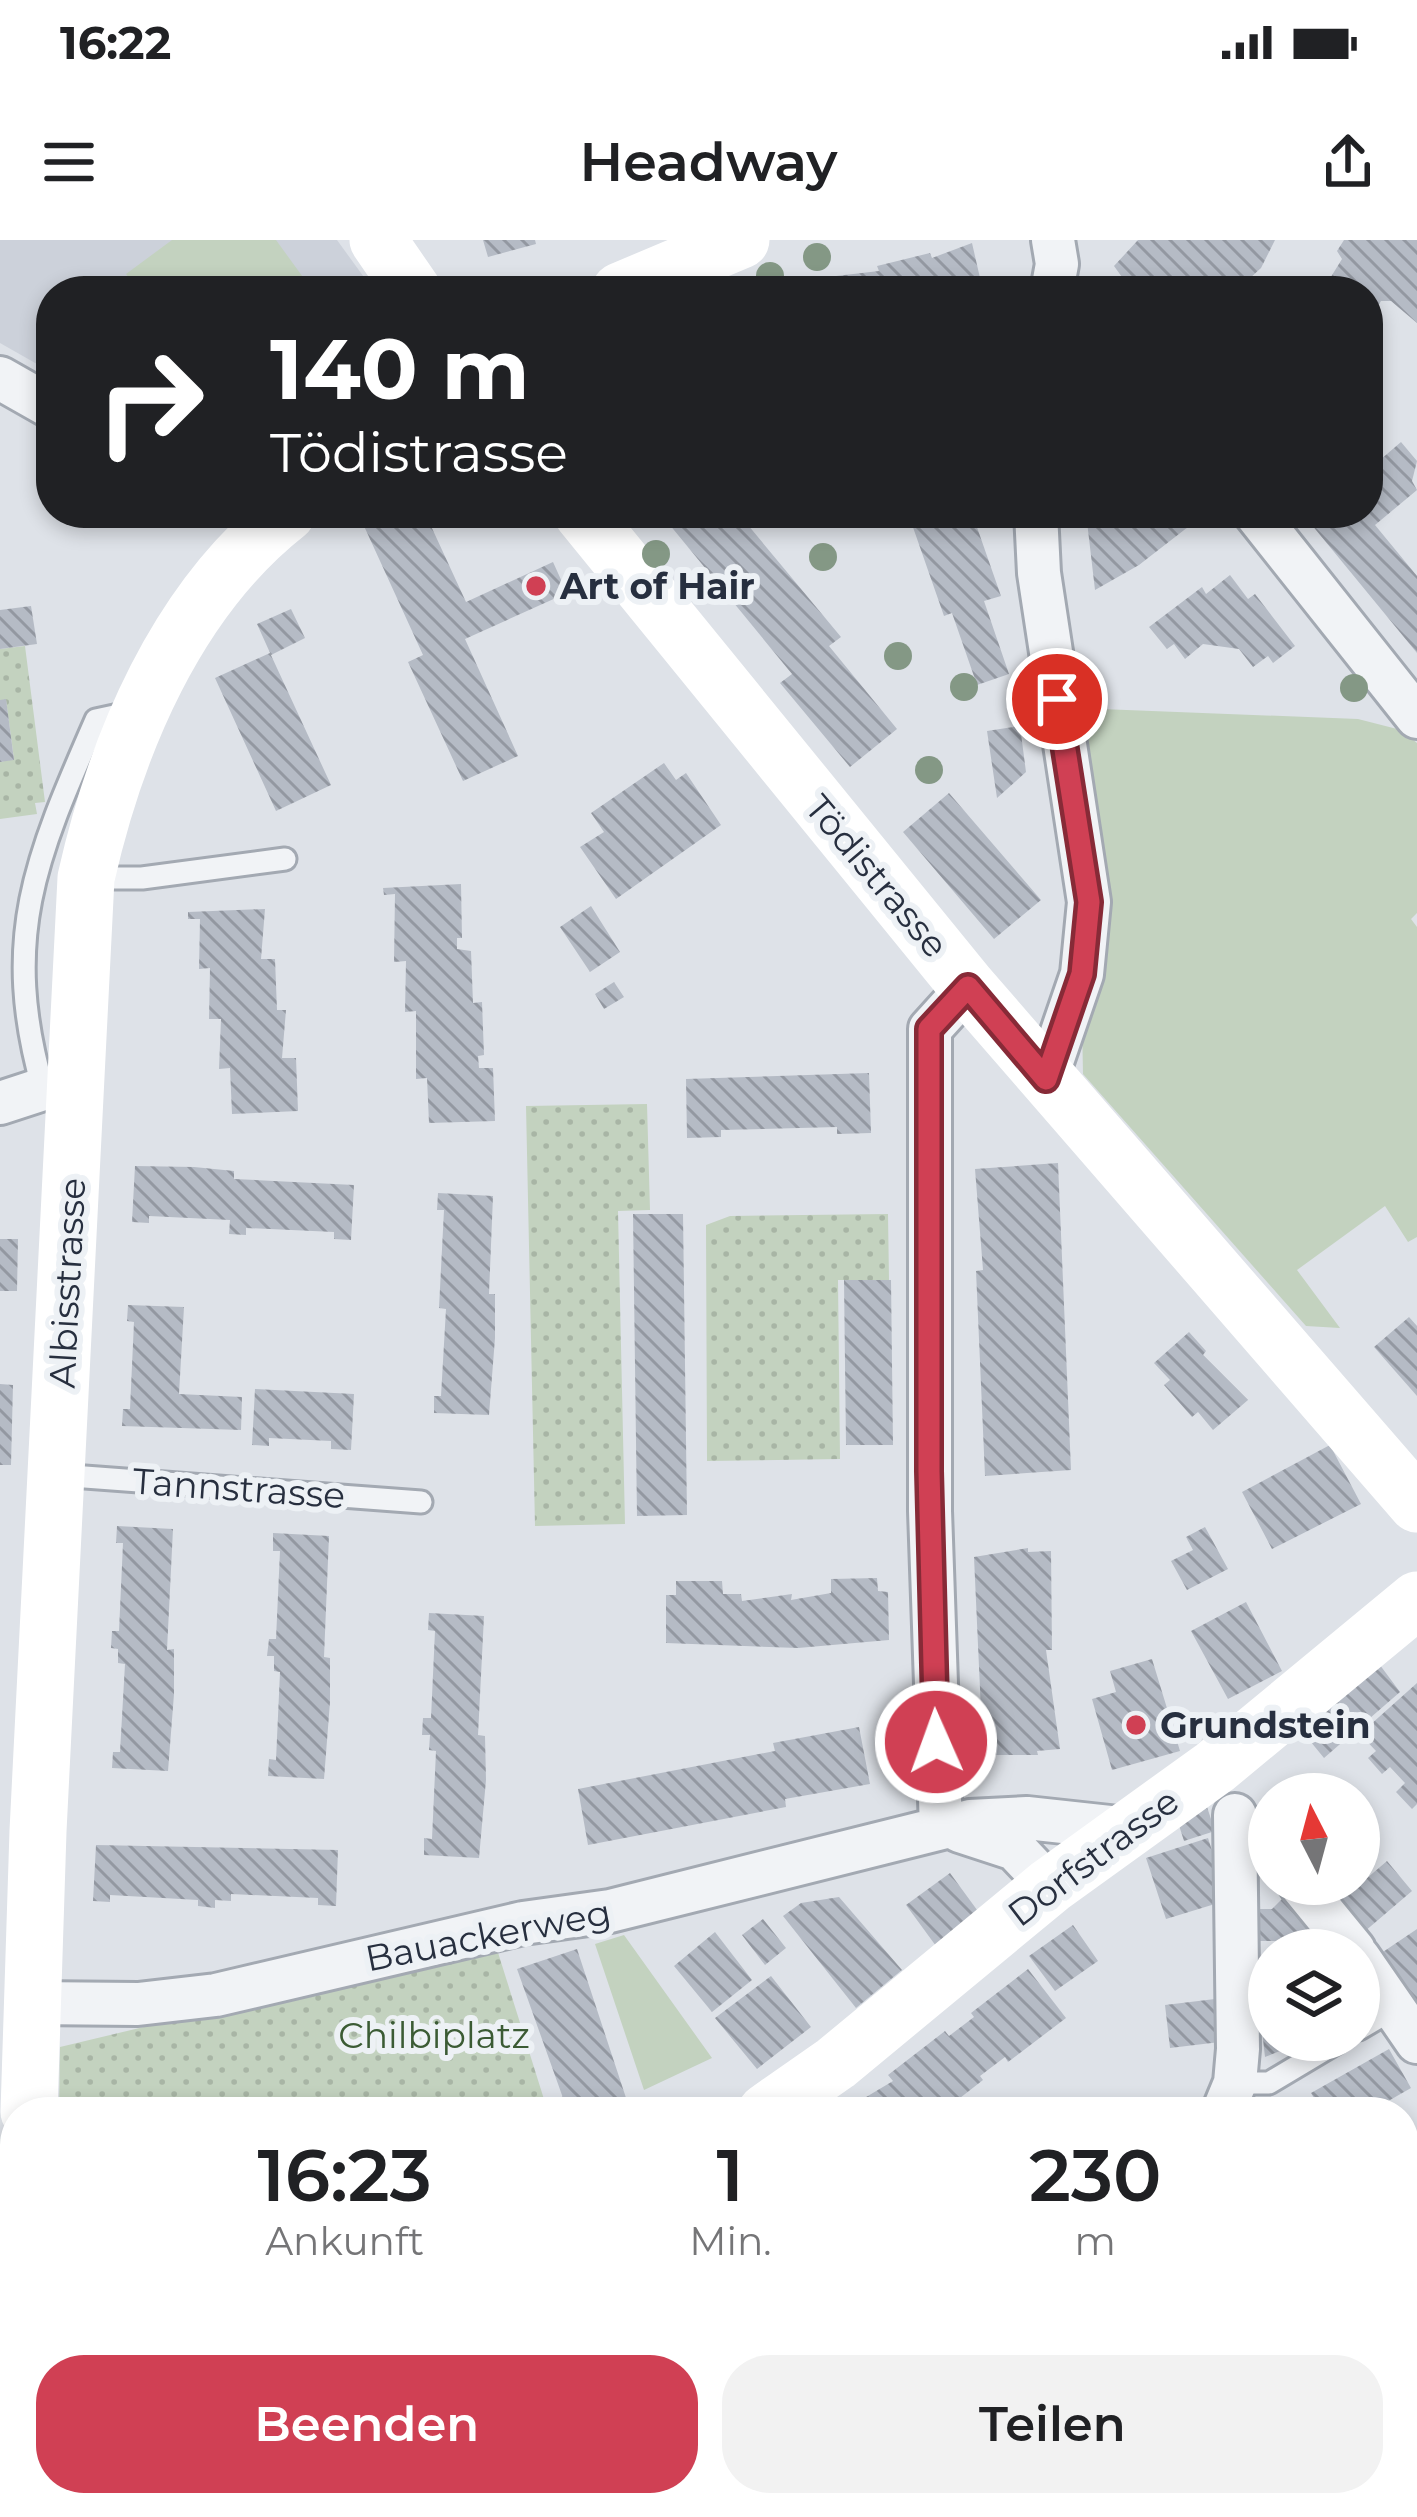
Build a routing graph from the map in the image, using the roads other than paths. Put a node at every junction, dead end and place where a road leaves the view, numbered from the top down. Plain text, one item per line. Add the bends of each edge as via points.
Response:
1 (378, 240) edge
2 (741, 240) edge
3 (403, 276) edge
4 (656, 276) edge
5 (0, 378) edge
6 (36, 398) edge
7 (260, 528) edge
8 (594, 528) edge
9 (1037, 528) edge
10 (1267, 528) edge
11 (140, 710) junction
12 (1417, 717) edge
13 (285, 859) dead end
14 (86, 878) junction
15 (968, 987) junction
16 (1046, 1079) junction
17 (59, 1089) junction
18 (0, 1102) edge
19 (57, 1475) junction
20 (421, 1502) dead end
21 (1417, 1504) edge
22 (1417, 1600) edge
23 (1225, 1791) junction
24 (1248, 1822) edge
25 (941, 1828) junction
26 (1127, 1829) junction
27 (1050, 1886) junction
28 (1317, 1905) edge
29 (1337, 1929) edge
30 (30, 2002) junction
31 (1306, 2061) edge
32 (29, 2097) edge
33 (787, 2097) edge
34 (1229, 2097) edge
35 (1232, 2097) edge

1 - 3 street
2 - 4 street
5 - 6 street
7 - 11 street, Albisstrasse
8 - 15 street, Tödistrasse
9 - 16 street via 1089,902 1082,974
10 - 12 street
11 - 14 street, Albisstrasse via 105,794
11 - 17 lane via 96,720 23,889 14,961 22,1036
13 - 14 lane
14 - 17 street, Albisstrasse
15 - 16 street, Tödistrasse
15 - 25 street via 929,1029 929,1471
16 - 21 street, Tödistrasse
17 - 18 street
17 - 19 street, Albisstrasse
19 - 20 lane, Tannstrasse
19 - 30 street, Albisstrasse
22 - 23 street, Dorfstrasse
23 - 24 street
23 - 26 street, Dorfstrasse
23 - 34 street
25 - 26 street, Bauackerweg via 1027,1818
25 - 27 street via 1001,1840
25 - 30 street, Bauackerweg via 610,1911 523,1923 216,1995 138,2004
26 - 27 street, Dorfstrasse
27 - 33 street, Dorfstrasse
28 - 29 street
30 - 32 street, Albisstrasse
31 - 35 lane

